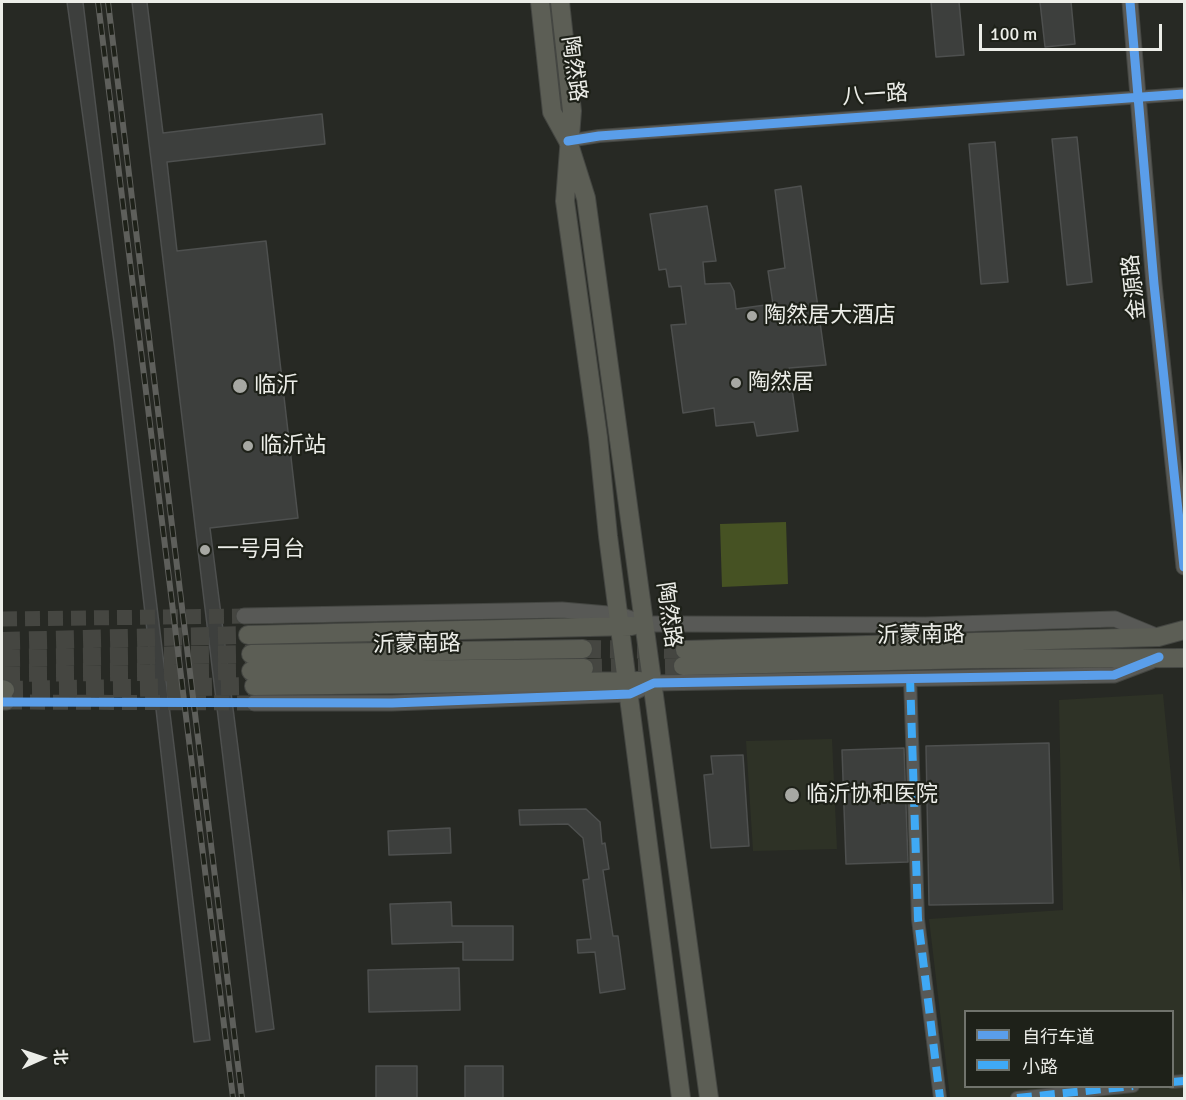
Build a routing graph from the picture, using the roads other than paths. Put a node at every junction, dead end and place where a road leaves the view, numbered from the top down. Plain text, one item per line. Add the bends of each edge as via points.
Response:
1 (540, 2) edge
2 (560, 2) edge
3 (1130, 2) edge
4 (1185, 94) edge
5 (1138, 97) junction
6 (568, 141) junction
7 (1185, 567) edge
8 (244, 616) tunnel mouth
9 (621, 621) junction
10 (646, 624) junction
11 (1185, 630) edge
12 (248, 635) tunnel mouth
13 (1158, 637) junction
14 (583, 649) tunnel mouth
15 (1159, 657) junction
16 (1185, 658) edge
17 (584, 668) tunnel mouth
18 (910, 677) junction
19 (252, 678) junction
20 (654, 683) junction
21 (629, 687) junction
22 (1114, 1088) edge
23 (681, 1098) edge
24 (709, 1098) edge
25 (940, 1098) edge
26 (1017, 1098) edge

1 - 6 main road, 陶然路 via 552,112
2 - 6 main road, 陶然路 via 572,111
3 - 5 street, 金源路
4 - 5 street, 八一路
5 - 6 street, 八一路
5 - 7 street, 金源路
6 - 9 main road, 陶然路 via 565,201
6 - 10 main road, 陶然路 via 586,198
8 - 9 street via 562,610
9 - 10 main road
9 - 12 main road
9 - 21 main road, 陶然路
10 - 13 street via 926,625 1115,619
10 - 20 main road, 陶然路
11 - 13 main road, 沂蒙南路
13 - 15 main road, 沂蒙南路 via 684,658
14 - 19 main road, 沂蒙南路
15 - 16 main road, 沂蒙南路
15 - 18 street via 1113,675
17 - 19 main road, 沂蒙南路
18 - 20 street
18 - 25 street via 918,919
19 - 21 main road
20 - 21 main road
20 - 24 main road, 陶然路
21 - 23 main road, 陶然路
22 - 26 street

